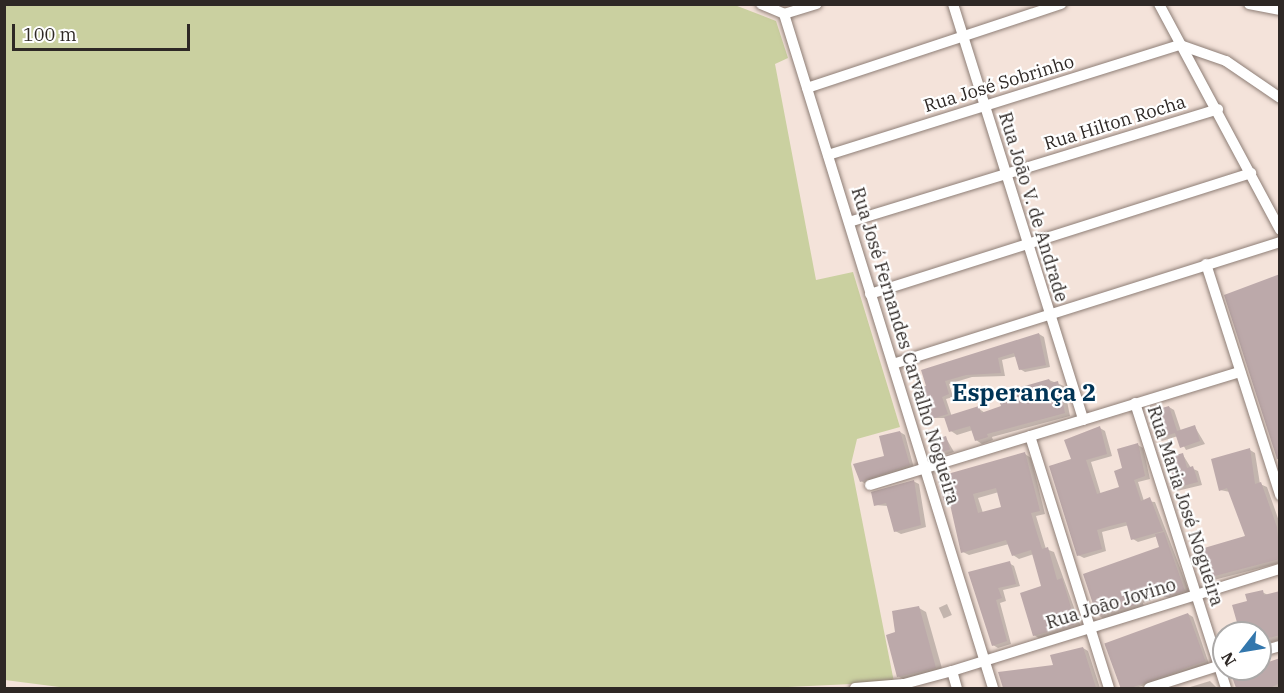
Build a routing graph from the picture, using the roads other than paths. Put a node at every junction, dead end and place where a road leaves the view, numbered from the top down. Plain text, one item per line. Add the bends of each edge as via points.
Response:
1 (761, 4) edge
2 (818, 4) edge
3 (953, 4) edge
4 (1061, 4) edge
5 (1159, 4) edge
6 (1249, 4) edge
7 (1280, 10) edge
8 (784, 14) junction
9 (964, 35) junction
10 (1180, 45) junction
11 (807, 88) junction
12 (1280, 98) edge
13 (985, 105) junction
14 (1218, 109) junction
15 (828, 155) junction
16 (1006, 174) junction
17 (1251, 174) junction
18 (849, 222) junction
19 (1280, 230) edge
20 (1280, 242) edge
21 (1027, 244) junction
22 (1206, 264) junction
23 (870, 294) junction
24 (1049, 314) junction
25 (893, 364) junction
26 (1240, 372) junction
27 (1135, 403) junction
28 (1083, 420) junction
29 (1030, 436) junction
30 (926, 466) junction
31 (870, 486) dead end
32 (1280, 495) edge
33 (1280, 569) edge
34 (1196, 595) junction
35 (1091, 627) junction
36 (1212, 639) edge
37 (984, 660) junction
38 (1212, 667) edge
39 (952, 671) junction
40 (855, 688) edge
41 (957, 688) edge
42 (993, 688) edge
43 (1109, 688) edge
44 (1149, 688) edge

1 - 8 street
2 - 8 street
3 - 9 street, Rua João V. de Andrade
4 - 9 street
5 - 10 street
6 - 7 street
8 - 11 street, Rua José Fernandes Carvalho Nogueira
9 - 11 street
9 - 13 street, Rua João V. de Andrade
10 - 12 street via 1226,61
10 - 13 street, Rua José Sobrinho
10 - 14 street
11 - 15 street, Rua José Fernandes Carvalho Nogueira
13 - 15 street, Rua José Sobrinho
13 - 16 street, Rua João V. de Andrade
14 - 16 street, Rua Hilton Rocha
14 - 17 street
15 - 18 street, Rua José Fernandes Carvalho Nogueira
16 - 18 street, Rua Hilton Rocha
16 - 21 street, Rua João V. de Andrade
17 - 19 street
17 - 21 street
18 - 23 street, Rua José Fernandes Carvalho Nogueira
20 - 22 street
21 - 23 street
21 - 24 street, Rua João V. de Andrade
22 - 24 street
22 - 26 street
23 - 25 street, Rua José Fernandes Carvalho Nogueira
24 - 25 street
24 - 28 street, Rua João V. de Andrade
25 - 30 street, Rua José Fernandes Carvalho Nogueira
26 - 27 street
26 - 32 street
27 - 28 street
27 - 34 street, Rua Maria José Nogueira
28 - 29 street
29 - 30 street
29 - 35 street
30 - 31 street
30 - 37 street, Rua José Fernandes Carvalho Nogueira
33 - 34 street, Rua João Jovino
34 - 35 street, Rua João Jovino
34 - 36 street, Rua Maria José Nogueira
35 - 37 street, Rua João Jovino
35 - 43 street
37 - 39 street, Rua João Jovino
37 - 42 street, Rua José Fernandes Carvalho Nogueira
38 - 44 street
39 - 40 street, Rua João Jovino via 886,687
39 - 41 street

